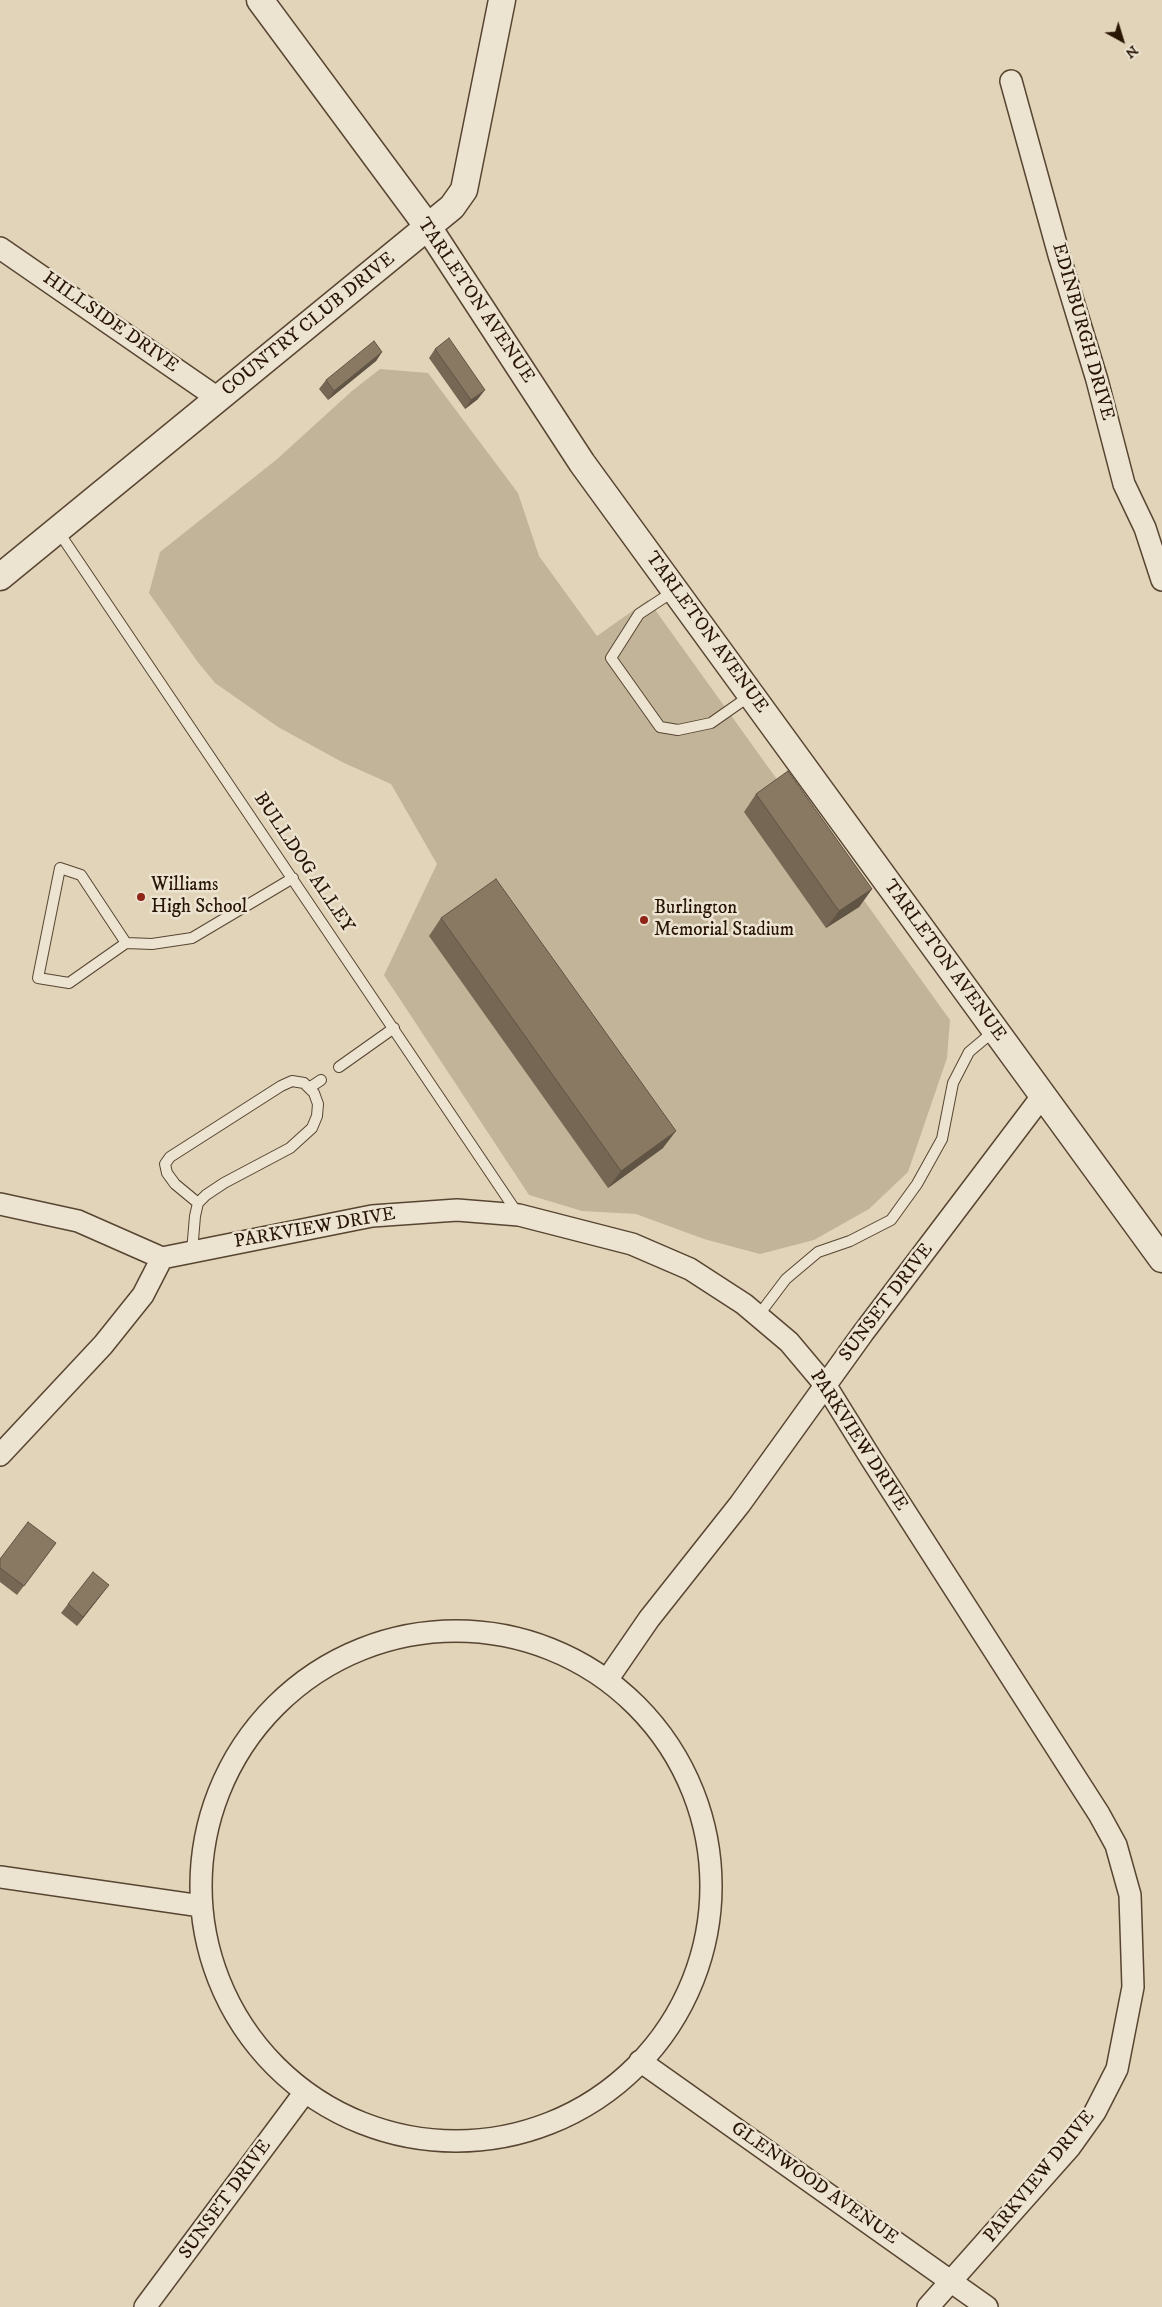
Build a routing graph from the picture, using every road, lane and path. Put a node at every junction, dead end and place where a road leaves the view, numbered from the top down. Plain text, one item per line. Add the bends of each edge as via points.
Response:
1 (260, 0) edge
2 (502, 0) edge
3 (1011, 81) dead end
4 (428, 227) junction
5 (0, 248) edge
6 (219, 399) junction
7 (1154, 526) edge
8 (58, 530) junction
9 (0, 577) edge
10 (1162, 580) edge
11 (675, 590) junction
12 (751, 694) junction
13 (293, 878) junction
14 (126, 943) junction
15 (394, 1028) junction
16 (994, 1030) junction
17 (339, 1067) dead end
18 (321, 1080) dead end
19 (309, 1088) junction
20 (1043, 1096) junction
21 (198, 1203) junction
22 (0, 1204) edge
23 (519, 1215) junction
24 (192, 1252) junction
25 (162, 1258) junction
26 (1162, 1259) edge
27 (758, 1316) junction
28 (826, 1386) junction
29 (0, 1456) edge
30 (607, 1680) junction
31 (0, 1877) edge
32 (201, 1906) junction
33 (640, 2061) junction
34 (305, 2092) junction
35 (951, 2282) junction
36 (145, 2307) edge
37 (928, 2307) edge
38 (987, 2307) edge

1 - 4 street, TARLETON AVENUE
2 - 4 street, COUNTRY CLUB DRIVE via 464,190 452,207
3 - 7 street, EDINBURGH DRIVE via 1124,484
4 - 6 street, COUNTRY CLUB DRIVE
4 - 11 street, TARLETON AVENUE via 582,463
5 - 6 street, HILLSIDE DRIVE
6 - 8 street, COUNTRY CLUB DRIVE
7 - 10 street, EDINBURGH DRIVE
8 - 9 street, COUNTRY CLUB DRIVE
8 - 13 lane, BULLDOG ALLEY
11 - 12 street, TARLETON AVENUE
11 - 12 lane via 639,614 611,658 660,727 678,730 711,723
12 - 16 street, TARLETON AVENUE
13 - 14 lane via 192,938 152,944
13 - 15 lane, BULLDOG ALLEY
14 - 14 lane via 81,875 60,868 38,978 69,983
15 - 17 lane
15 - 23 lane, BULLDOG ALLEY
16 - 20 street, TARLETON AVENUE
16 - 27 lane via 969,1052 953,1083 942,1139 917,1184 890,1220 818,1252 786,1279
18 - 19 lane
19 - 21 lane via 318,1104 318,1116 312,1128 290,1148 224,1182
19 - 21 lane via 304,1083 292,1082 281,1086 170,1157 165,1164 167,1172 175,1184
20 - 26 street, TARLETON AVENUE
20 - 28 street, SUNSET DRIVE via 863,1332
21 - 24 lane
22 - 25 street via 78,1221
23 - 24 street, PARKVIEW DRIVE via 458,1210 372,1216
23 - 27 street, PARKVIEW DRIVE via 632,1244 682,1266
24 - 25 street, PARKVIEW DRIVE
25 - 29 street via 143,1295 103,1345
27 - 28 street, PARKVIEW DRIVE via 789,1342
28 - 30 street, SUNSET DRIVE via 740,1504 649,1619
28 - 35 street, PARKVIEW DRIVE via 1099,1814 1116,1845 1130,1895 1133,1987 1116,2069 1095,2112 1070,2147
30 - 32 street via 565,1655 518,1638 470,1631 421,1633 383,1642 328,1665 294,1689 265,1717 240,1750 221,1786 208,1825 201,1866
30 - 33 street via 640,1708 667,1742 688,1779 702,1820 710,1863 710,1906 700,1957 688,1990 667,2028
31 - 32 street
32 - 34 street via 211,1960 232,2011 264,2056
33 - 34 street via 610,2089 575,2110 530,2129 498,2137 458,2141 417,2138 377,2129 339,2114
33 - 35 street, GLENWOOD AVENUE
34 - 36 street, SUNSET DRIVE
35 - 37 street, PARKVIEW DRIVE
35 - 38 street, GLENWOOD AVENUE

